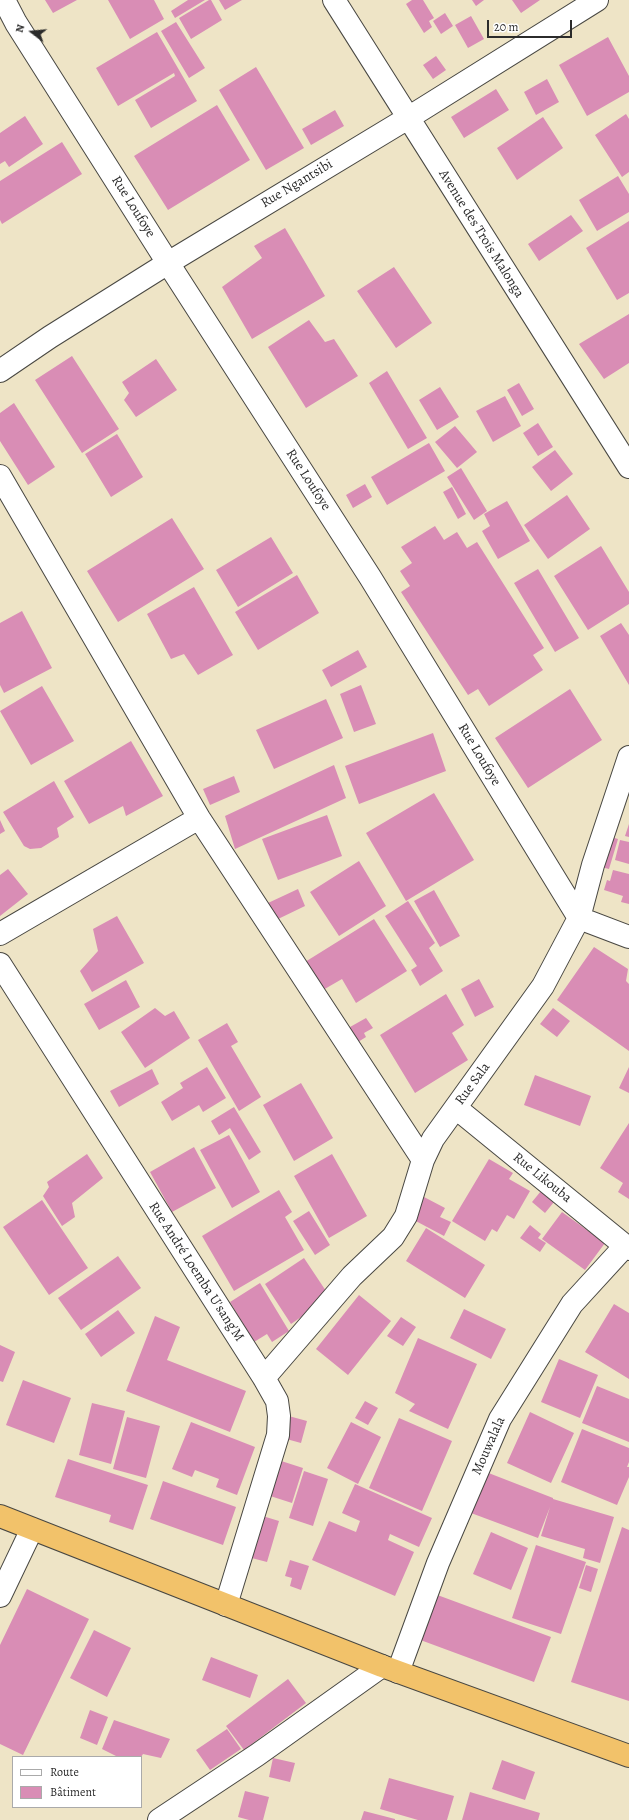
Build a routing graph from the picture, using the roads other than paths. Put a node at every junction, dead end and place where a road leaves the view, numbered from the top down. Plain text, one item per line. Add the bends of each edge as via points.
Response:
1 (4, 0) edge
2 (334, 0) edge
3 (596, 0) edge
4 (408, 118) junction
5 (168, 262) junction
6 (0, 371) edge
7 (629, 467) edge
8 (0, 476) edge
9 (629, 757) edge
10 (199, 818) junction
11 (579, 918) junction
12 (0, 934) edge
13 (629, 937) edge
14 (0, 964) edge
15 (456, 1108) junction
16 (423, 1160) junction
17 (627, 1248) edge
18 (264, 1378) junction
19 (0, 1516) edge
20 (32, 1529) junction
21 (0, 1596) edge
22 (226, 1605) junction
23 (390, 1669) junction
24 (629, 1756) edge
25 (159, 1820) edge

1 - 5 street, Rue Loufoye via 16,23
2 - 4 street, Avenue des Trois Malonga
3 - 4 street, Rue Ngantsibi
4 - 5 street, Rue Ngantsibi
4 - 7 street, Avenue des Trois Malonga
5 - 6 street, Rue Ngantsibi via 50,336
5 - 11 street, Rue Loufoye via 370,577
8 - 10 street
9 - 11 street, Rue Sala via 593,865
10 - 12 street
10 - 16 street
11 - 13 street
11 - 15 street, Rue Sala via 543,986
14 - 18 street, Rue André Loemba U'sang'M
15 - 16 street, Rue Sala via 433,1139
15 - 17 street, Rue Likouba
16 - 18 street, Rue Sala via 406,1216 393,1237 352,1276
17 - 23 street, Mouwalala via 572,1304 500,1419
18 - 22 street, Rue André Loemba U'sang'M via 277,1401 278,1436
19 - 20 highway
20 - 21 street
20 - 22 highway
22 - 23 highway
23 - 24 highway
23 - 25 street

